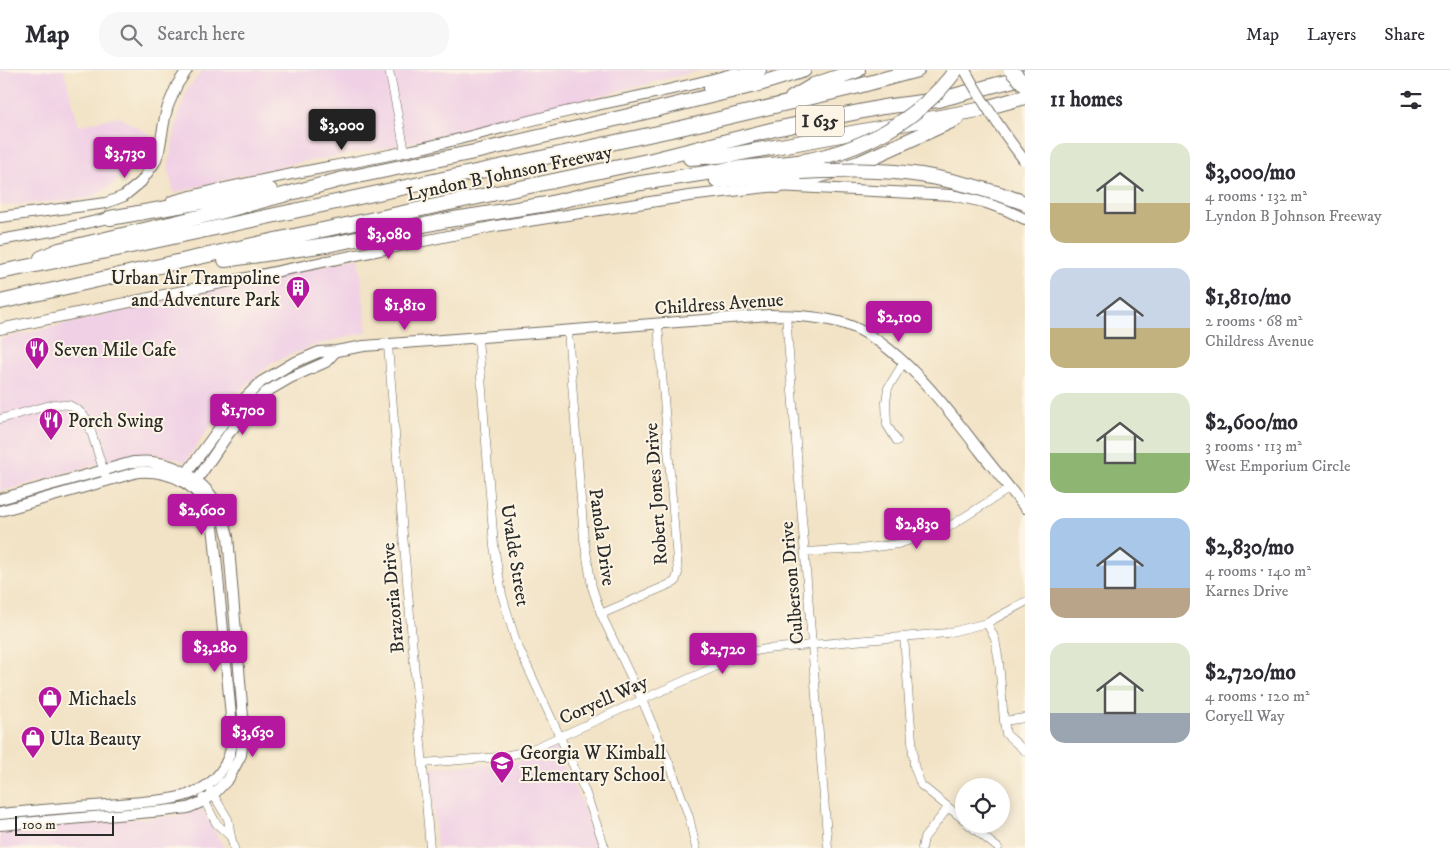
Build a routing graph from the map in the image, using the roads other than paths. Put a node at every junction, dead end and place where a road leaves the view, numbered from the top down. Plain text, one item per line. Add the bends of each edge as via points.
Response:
1 (187, 70) edge
2 (389, 70) edge
3 (746, 70) edge
4 (759, 70) edge
5 (804, 70) edge
6 (858, 70) edge
7 (917, 70) edge
8 (956, 70) edge
9 (965, 70) edge
10 (1011, 70) edge
11 (1025, 77) edge
12 (1025, 85) edge
13 (1025, 97) edge
14 (780, 105) junction
15 (658, 109) junction
16 (978, 110) junction
17 (405, 152) junction
18 (652, 160) junction
19 (1024, 161) edge
20 (800, 167) junction
21 (325, 183) junction
22 (777, 186) junction
23 (1025, 203) edge
24 (0, 217) edge
25 (110, 218) junction
26 (1025, 219) edge
27 (0, 240) edge
28 (177, 262) junction
29 (16, 269) junction
30 (0, 272) edge
31 (0, 302) edge
32 (786, 315) junction
33 (658, 324) junction
34 (0, 329) edge
35 (568, 331) junction
36 (478, 338) junction
37 (388, 345) junction
38 (336, 351) junction
39 (904, 362) junction
40 (237, 406) junction
41 (245, 414) junction
42 (0, 419) edge
43 (897, 441) dead end
44 (105, 475) junction
45 (184, 477) junction
46 (194, 484) junction
47 (1010, 488) junction
48 (11, 496) junction
49 (0, 499) edge
50 (14, 507) junction
51 (1025, 508) edge
52 (0, 511) edge
53 (805, 552) junction
54 (1025, 602) edge
55 (233, 605) junction
56 (221, 606) junction
57 (601, 614) junction
58 (987, 623) junction
59 (904, 637) junction
60 (812, 645) junction
61 (240, 686) junction
62 (229, 687) junction
63 (642, 700) junction
64 (1025, 718) edge
65 (1004, 721) junction
66 (559, 736) junction
67 (1025, 751) edge
68 (423, 763) junction
69 (203, 787) junction
70 (213, 795) junction
71 (204, 801) junction
72 (115, 804) junction
73 (948, 808) junction
74 (13, 812) junction
75 (955, 813) edge
76 (0, 814) edge
77 (116, 815) junction
78 (14, 824) junction
79 (0, 825) edge
80 (979, 833) edge
81 (230, 837) junction
82 (234, 848) edge
83 (430, 848) edge
84 (605, 848) edge
85 (696, 848) edge
86 (828, 848) edge
87 (922, 848) edge
88 (998, 848) edge

1 - 24 street via 168,106 155,162 141,182 124,196 106,203
2 - 17 street
3 - 17 street
4 - 15 highway
5 - 15 highway
6 - 14 highway via 814,85
7 - 14 highway, Lyndon B Johnson Freeway / I 635
8 - 20 highway, bridge via 928,101 891,129
9 - 19 street, bridge
10 - 12 highway, bridge
11 - 18 highway, Lyndon B Johnson Freeway / I 635 via 938,100 883,107
13 - 16 highway
14 - 29 highway, Lyndon B Johnson Freeway / I 635
15 - 21 highway
16 - 18 highway via 730,156
16 - 22 highway via 859,163
17 - 25 street via 228,187
18 - 28 highway, Lyndon B Johnson Freeway / I 635
20 - 23 highway, bridge via 919,174 990,190
20 - 28 highway via 732,169 652,181 547,204 305,248 211,261
21 - 25 highway via 283,187
21 - 29 highway via 60,250
22 - 26 street via 951,195 984,202
22 - 34 street via 689,196 496,226
25 - 27 street
28 - 31 highway, Lyndon B Johnson Freeway / I 635
29 - 30 highway, Lyndon B Johnson Freeway / I 635
32 - 33 street, Childress Avenue
32 - 39 street, Childress Avenue via 846,324 880,343
32 - 53 street, Culberson Drive
33 - 35 street, Childress Avenue
33 - 57 street, Robert Jones Drive via 678,573 675,582
35 - 36 street, Childress Avenue
35 - 57 street, Panola Drive via 584,539 592,587
36 - 37 street, Childress Avenue
36 - 66 street, Uvalde Street via 494,546 502,595 516,642
37 - 38 street, Childress Avenue
37 - 68 street, Brazoria Drive
38 - 40 street, Childress Avenue via 319,352 293,363 261,382
38 - 41 street, Childress Avenue via 326,362 266,392
39 - 43 street via 888,388 886,402 887,425
39 - 47 street, Childress Avenue via 957,421
40 - 41 street
40 - 45 street, Childress Avenue
41 - 46 street, Childress Avenue
42 - 44 street via 54,404 69,405 87,419
44 - 45 street via 133,462 152,462 171,465
44 - 48 street
44 - 50 street
45 - 46 street
46 - 55 street via 203,485 224,518
46 - 56 street via 211,517
47 - 51 street, Childress Avenue
47 - 53 street via 947,528 898,544
48 - 49 street
48 - 50 street
50 - 52 street
53 - 60 street, Culberson Drive
54 - 58 street, Coryell Way
55 - 56 street
55 - 61 street
56 - 62 street
57 - 63 street, Panola Drive
58 - 59 street, Coryell Way via 947,634
58 - 65 street via 995,638
59 - 60 street, Coryell Way
59 - 73 street via 914,766 921,785
60 - 63 street, Coryell Way via 746,653
60 - 86 street, Culberson Drive
61 - 62 street
61 - 70 street via 244,729 241,755 229,778
62 - 69 street via 232,748 224,768
63 - 66 street, Coryell Way
63 - 85 street, Panola Drive via 672,770
64 - 65 street
65 - 67 street via 1006,734
66 - 68 street, Coryell Way via 528,751
66 - 84 street, Uvalde Street via 585,791
68 - 83 street, Brazoria Drive
69 - 70 street
69 - 71 street
69 - 72 street via 161,800
70 - 71 street
70 - 81 street via 228,819
71 - 77 street via 188,808
71 - 81 street via 216,823
72 - 74 street
72 - 77 street
73 - 75 street
73 - 87 street via 924,838
74 - 76 street
74 - 78 street
77 - 78 street
78 - 79 street
80 - 88 street
81 - 82 street

